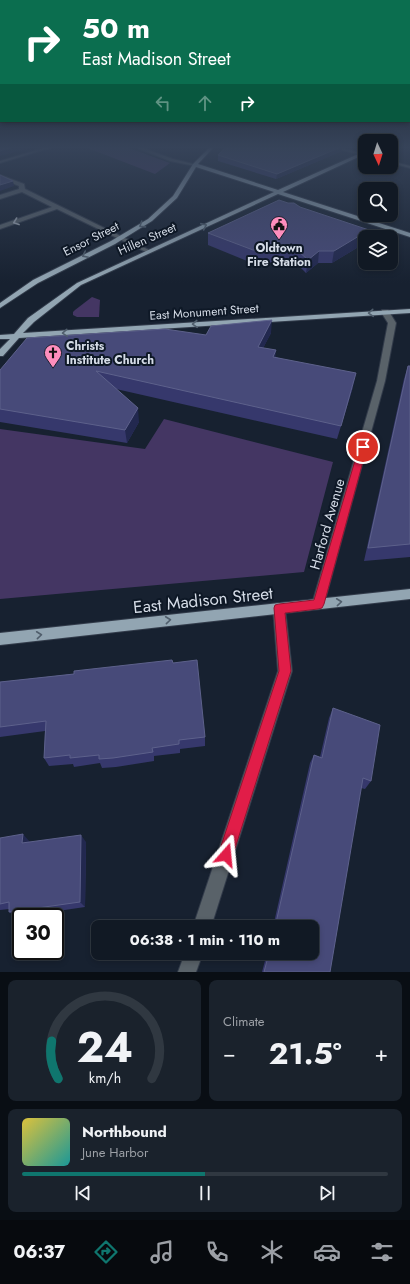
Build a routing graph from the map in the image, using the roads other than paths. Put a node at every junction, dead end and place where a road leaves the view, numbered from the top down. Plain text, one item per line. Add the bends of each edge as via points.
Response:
1 (15, 192) edge
2 (27, 192) edge
3 (179, 192) edge
4 (279, 192) edge
5 (280, 192) edge
6 (0, 197) edge
7 (57, 207) junction
8 (0, 227) edge
9 (410, 235) edge
10 (120, 238) junction
11 (148, 251) junction
12 (0, 306) edge
13 (410, 311) edge
14 (385, 312) junction
15 (16, 336) junction
16 (0, 337) edge
17 (0, 354) edge
18 (410, 594) edge
19 (318, 604) junction
20 (279, 608) junction
21 (0, 639) edge
22 (204, 920) edge
23 (192, 960) edge
24 (188, 972) edge

1 - 6 street
2 - 7 street
3 -> 10 main road, Ensor Street via 150,220
11 -> 4 main road, Hillen Street
5 - 9 main road
7 -> 8 street
7 - 10 street
10 - 11 street
10 -> 12 main road, Ensor Street via 44,277
11 - 15 main road, Hillen Street via 79,284 35,316
13 - 14 main road, East Monument Street
14 -> 15 main road, East Monument Street
14 - 19 street, Harford Avenue via 392,323 381,381
15 - 16 main road, East Monument Street
15 - 17 main road
19 -> 18 main road, East Madison Street
19 - 20 main road, East Madison Street
21 -> 20 main road, East Madison Street
20 - 22 street via 285,671
23 - 24 street

